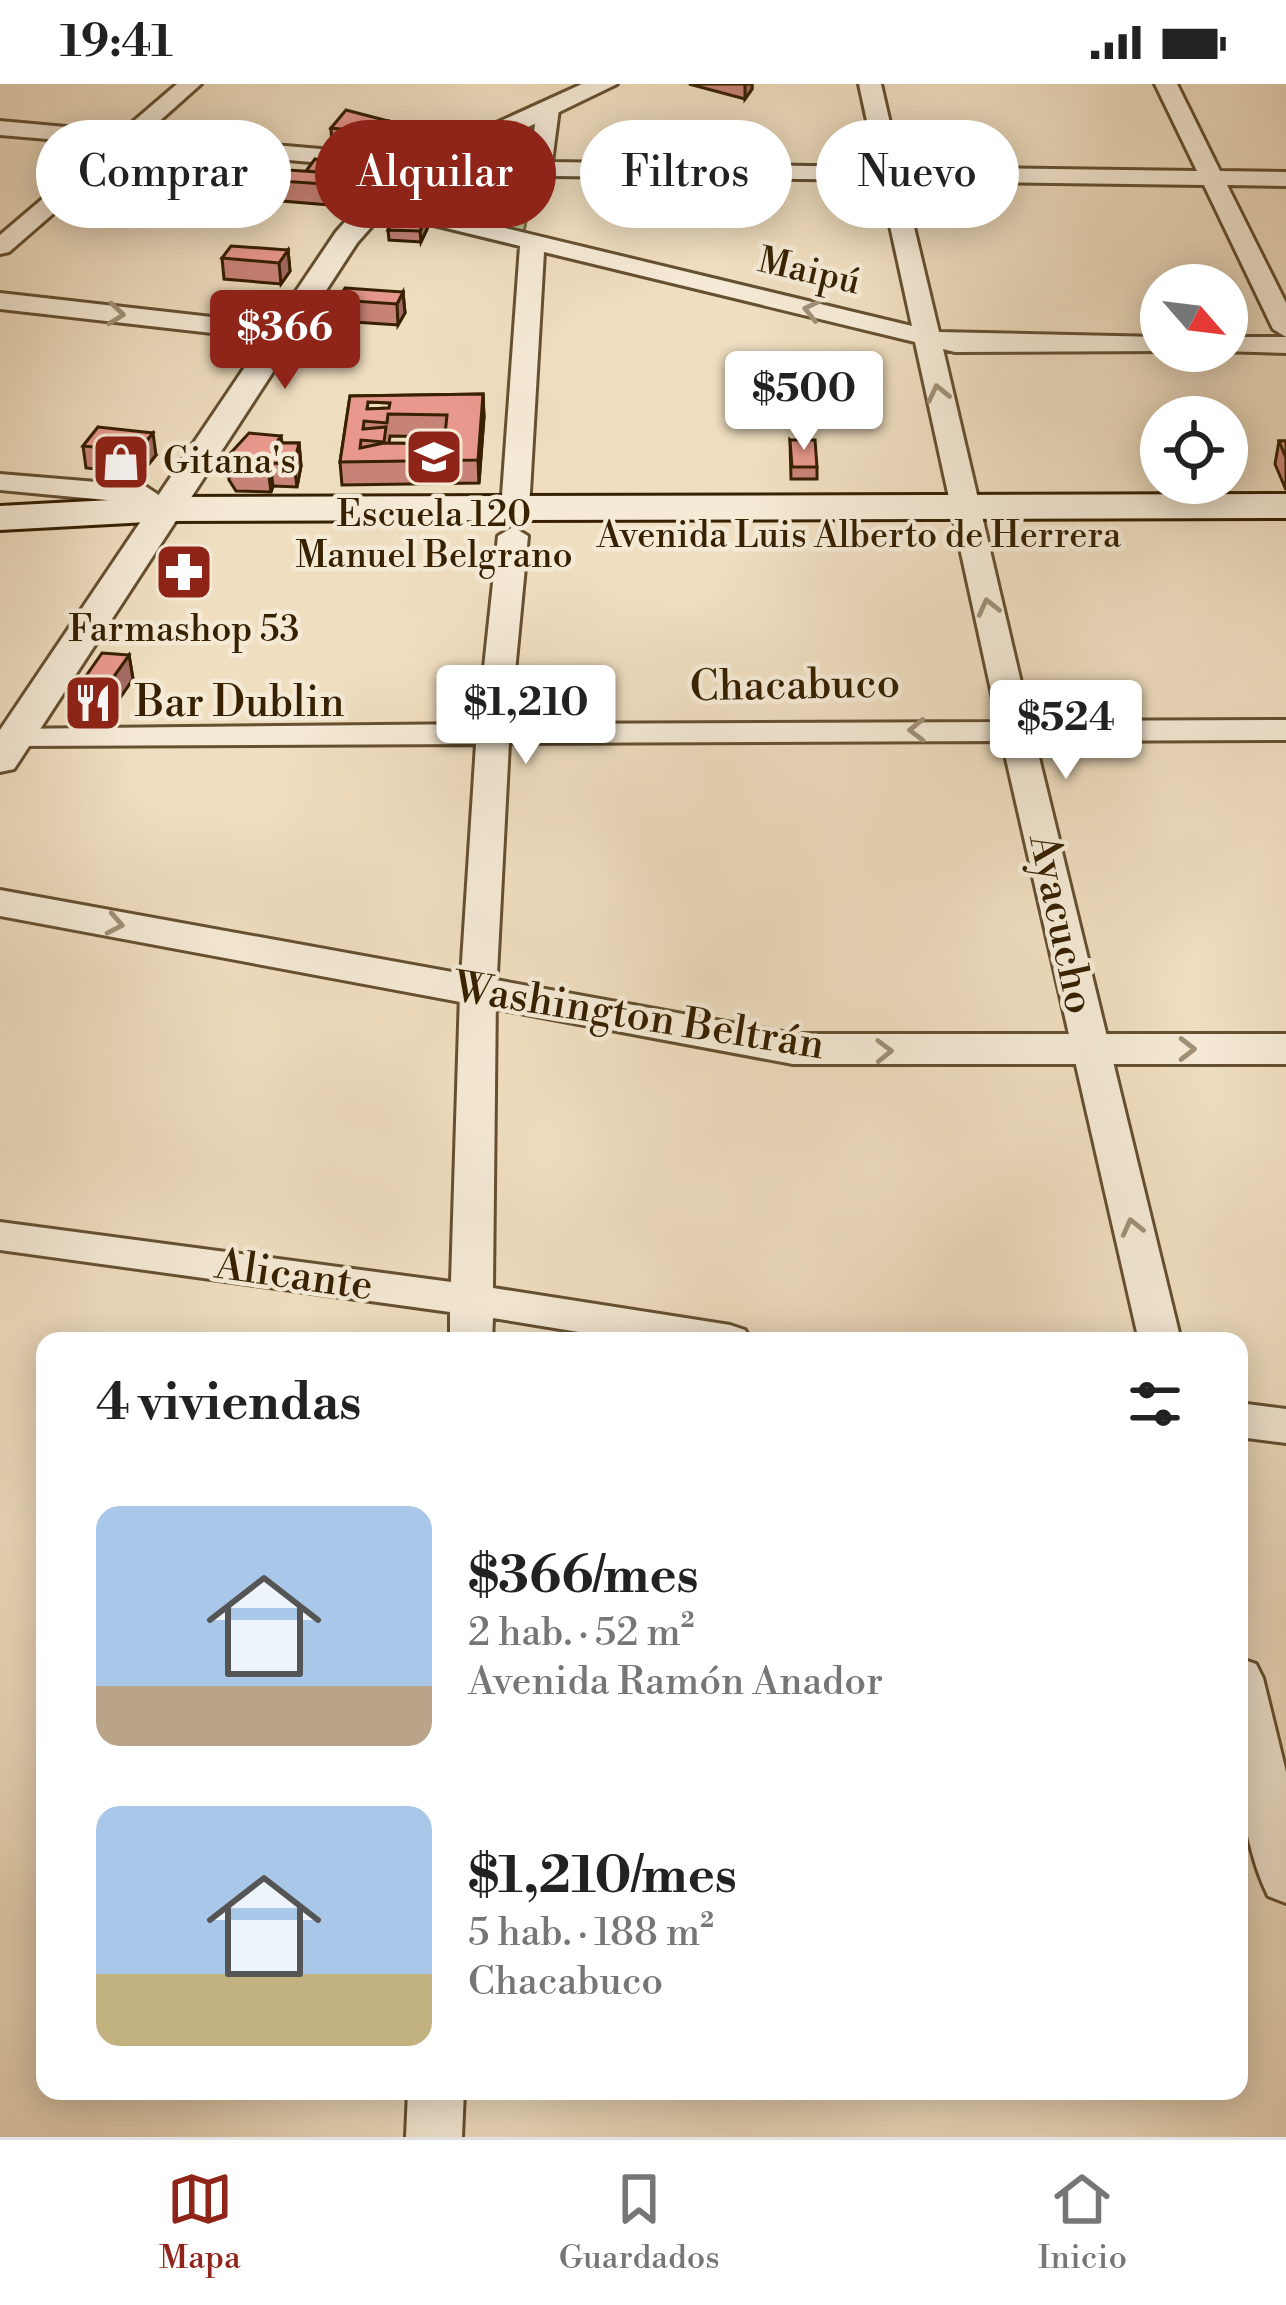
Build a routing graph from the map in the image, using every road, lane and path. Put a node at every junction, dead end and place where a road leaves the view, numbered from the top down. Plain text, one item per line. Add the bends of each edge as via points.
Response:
1 (156, 84) edge
2 (604, 84) edge
3 (870, 84) edge
4 (1166, 84) edge
5 (186, 87) edge
6 (555, 93) edge
7 (147, 120) edge
8 (502, 120) edge
9 (878, 120) edge
10 (0, 128) edge
11 (36, 131) edge
12 (556, 169) edge
13 (816, 172) edge
14 (1019, 175) edge
15 (1211, 178) junction
16 (1286, 179) edge
17 (36, 216) edge
18 (343, 228) edge
19 (355, 228) edge
20 (470, 228) edge
21 (902, 228) edge
22 (346, 238) junction
23 (532, 243) junction
24 (0, 247) edge
25 (0, 301) edge
26 (1286, 329) edge
27 (283, 333) junction
28 (926, 337) junction
29 (1140, 345) edge
30 (1248, 345) edge
31 (1286, 345) edge
32 (0, 482) edge
33 (1286, 506) edge
34 (0, 518) edge
35 (967, 521) junction
36 (157, 523) junction
37 (514, 523) junction
38 (1286, 535) edge
39 (0, 546) edge
40 (1018, 729) junction
41 (1286, 730) edge
42 (493, 735) junction
43 (8, 748) edge
44 (0, 903) edge
45 (478, 992) junction
46 (1088, 1048) junction
47 (1286, 1048) edge
48 (0, 1236) edge
49 (472, 1321) edge
50 (614, 1332) edge
51 (1158, 1332) edge
52 (1248, 1421) edge
53 (1286, 1426) edge
54 (1248, 1717) edge
55 (1286, 1880) edge
56 (436, 2100) edge
57 (434, 2137) edge

1 - 5 street
2 - 6 street
3 - 9 street, Ayacucho
4 - 15 street
5 - 7 street
6 - 8 street
10 - 11 street
12 - 13 street
14 - 15 street
15 - 16 street
15 - 26 street
17 - 24 street
18 - 22 street
19 - 22 street
20 - 23 street, Maipú
21 - 28 street, Ayacucho
22 - 27 street
28 -> 23 street, Maipú
23 - 37 street
25 -> 27 street
27 - 36 street
28 - 29 street, Maipú via 969,345
35 -> 28 street, Ayacucho
30 - 31 street
32 - 36 street via 145,495
33 - 35 main road, Avenida Luis Alberto de Herrera
34 - 36 main road, Avenida Luis Alberto de Herrera
35 - 37 main road, Avenida Luis Alberto de Herrera
35 - 38 main road, Avenida Luis Alberto de Herrera
40 -> 35 street, Ayacucho
36 - 37 main road, Avenida Luis Alberto de Herrera
36 - 39 main road, Avenida Luis Alberto de Herrera
36 - 43 street
37 - 42 street
40 - 41 street, Chacabuco
40 -> 42 street, Chacabuco
40 - 46 street, Ayacucho
42 - 43 street, Chacabuco
42 - 45 street
44 -> 45 street, Washington Beltrán
45 -> 46 street, Washington Beltrán via 794,1048
45 - 49 street
46 -> 47 street, Washington Beltrán
51 -> 46 street, Ayacucho
48 - 49 street, Alicante
49 - 50 street, Alicante
52 - 53 street
54 - 55 street
56 - 57 street

